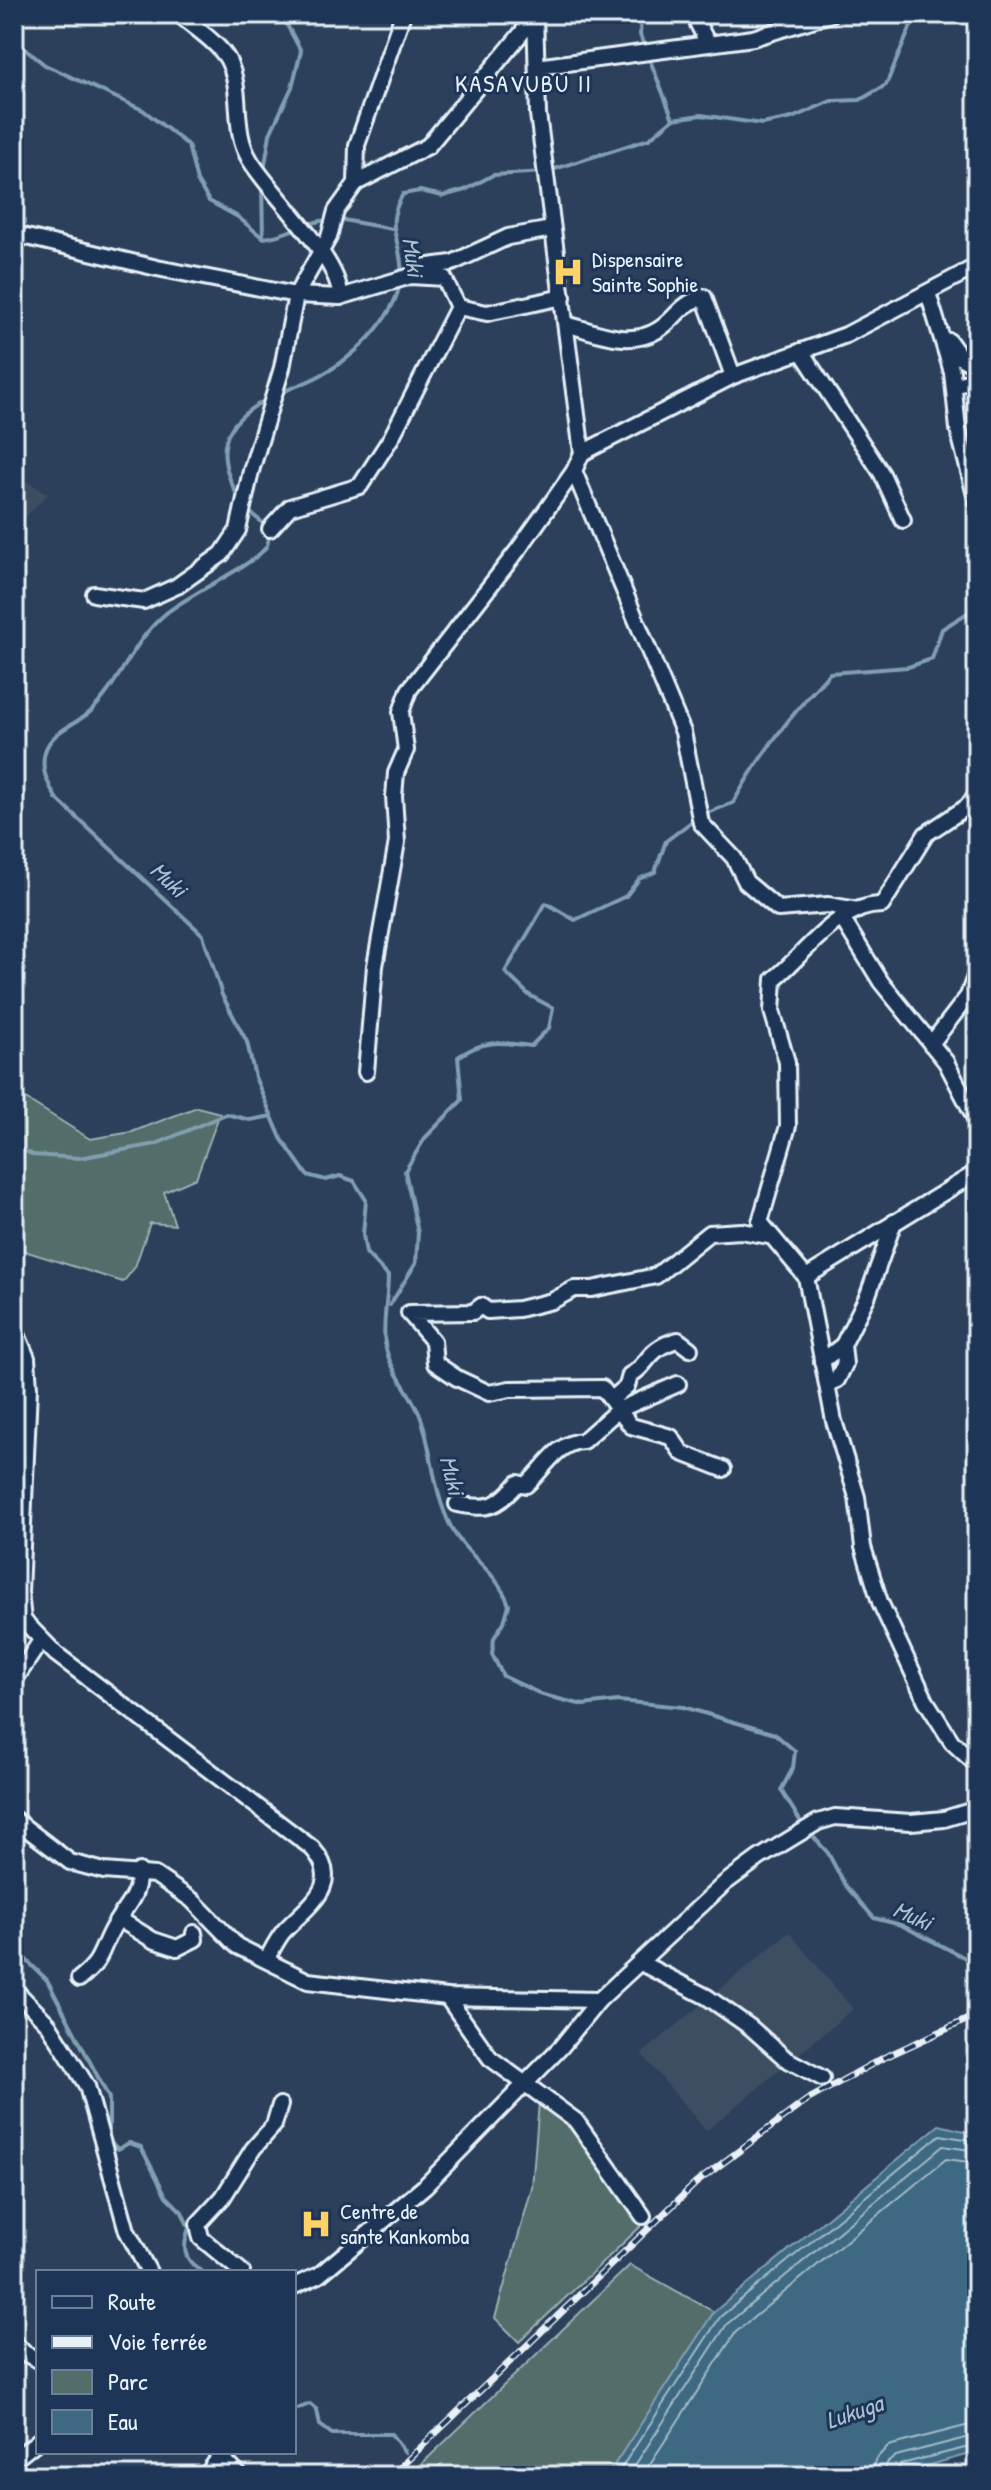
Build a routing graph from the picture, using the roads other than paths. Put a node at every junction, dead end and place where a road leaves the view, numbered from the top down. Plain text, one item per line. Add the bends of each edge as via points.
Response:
1 (179, 14) edge
2 (403, 14) edge
3 (693, 14) edge
4 (535, 15) edge
5 (825, 15) edge
6 (708, 44) junction
7 (537, 67) junction
8 (356, 183) junction
9 (552, 229) junction
10 (14, 234) edge
11 (319, 250) junction
12 (452, 263) junction
13 (977, 266) edge
14 (411, 276) junction
15 (444, 278) junction
16 (928, 293) junction
17 (296, 295) junction
18 (340, 297) junction
19 (563, 297) junction
20 (458, 307) junction
21 (566, 324) junction
22 (941, 328) junction
23 (801, 351) junction
24 (977, 367) edge
25 (733, 376) junction
26 (977, 379) edge
27 (954, 386) junction
28 (582, 453) junction
29 (574, 471) junction
30 (977, 503) edge
31 (903, 520) dead end
32 (270, 529) dead end
33 (94, 594) dead end
34 (977, 793) edge
35 (858, 910) junction
36 (843, 920) junction
37 (977, 971) edge
38 (931, 1044) junction
39 (366, 1072) dead end
40 (971, 1092) edge
41 (977, 1122) edge
42 (977, 1172) edge
43 (894, 1222) junction
44 (769, 1236) junction
45 (806, 1277) junction
46 (14, 1327) edge
47 (843, 1345) junction
48 (690, 1349) dead end
49 (822, 1361) junction
50 (678, 1384) dead end
51 (827, 1384) junction
52 (615, 1404) junction
53 (723, 1469) dead end
54 (457, 1504) dead end
55 (18, 1618) edge
56 (40, 1642) junction
57 (14, 1681) edge
58 (977, 1765) edge
59 (977, 1809) edge
60 (14, 1819) edge
61 (139, 1871) junction
62 (119, 1919) junction
63 (194, 1933) dead end
64 (267, 1959) junction
65 (641, 1963) junction
66 (79, 1979) dead end
67 (14, 1989) edge
68 (447, 1997) junction
69 (599, 2000) junction
70 (822, 2078) dead end
71 (525, 2081) junction
72 (280, 2105) dead end
73 (643, 2216) dead end
74 (148, 2270) edge
75 (240, 2270) edge
76 (296, 2285) edge
77 (14, 2342) edge
78 (36, 2359) edge
79 (36, 2443) edge
80 (218, 2454) edge
81 (14, 2460) edge
82 (206, 2476) edge
83 (240, 2476) edge

1 - 11 street via 227,57 238,87 238,129 250,160
2 - 8 street via 357,145
3 - 6 street
4 - 7 street
4 - 8 street via 428,146
5 - 6 street via 753,38
6 - 7 street
7 - 9 street
8 - 11 street
9 - 12 street via 508,237
9 - 19 street
10 - 17 street
11 - 17 street
11 - 18 street
12 - 14 street via 422,267
12 - 15 street
13 - 16 street
14 - 15 street
14 - 18 street
15 - 20 street
16 - 22 street
16 - 23 street via 846,335
17 - 18 street
17 - 33 street via 238,530 222,554 177,586 144,601
19 - 20 street via 487,313
19 - 21 street
20 - 32 street via 367,478 344,493 290,507
21 - 25 street via 627,340 658,330 686,302 704,297
21 - 28 street
22 - 24 street via 961,358
22 - 27 street
23 - 25 street
23 - 31 street via 882,474
25 - 28 street
26 - 27 street
27 - 30 street via 958,429
28 - 29 street
29 - 35 street via 683,732 701,823 734,858 746,882 778,909 828,905
29 - 39 street via 409,690 401,712 406,750 396,773 397,842 375,966
34 - 35 street via 968,806 926,834 882,905
35 - 36 street
36 - 38 street via 881,982
36 - 44 street via 814,939 772,984 772,1011 787,1062 788,1126 761,1210 760,1222
37 - 38 street via 968,996
38 - 40 street
40 - 41 street
42 - 43 street
43 - 45 street
43 - 47 street
44 - 45 street
44 - 52 street via 709,1233 656,1276 574,1289 519,1309 488,1311 481,1306 473,1312 409,1313 433,1341 435,1363 489,1393 602,1388
45 - 49 street
46 - 55 street via 27,1358 29,1388
47 - 49 street
47 - 51 street via 845,1364 837,1380
48 - 52 street via 678,1340 647,1355
49 - 51 street
50 - 52 street
51 - 58 street via 880,1602 926,1701 952,1742
52 - 53 street via 631,1426 671,1437 682,1453
52 - 54 street via 583,1441 573,1441 543,1463 537,1476 526,1485 518,1483 504,1499 483,1509
55 - 56 street
56 - 57 street
56 - 64 street via 324,1861 321,1891 283,1932
59 - 65 street via 922,1821 863,1817 818,1822 725,1883
60 - 61 street via 70,1862 104,1871
61 - 62 street via 137,1893
61 - 64 street via 155,1875 192,1900 237,1946
62 - 63 street via 177,1948 195,1939
62 - 66 street via 104,1953
64 - 68 street via 308,1981
65 - 69 street
65 - 70 street via 707,1997 786,2059
67 - 74 street via 49,2025 87,2086 127,2231
68 - 69 street
68 - 71 street via 490,2058
69 - 71 street
71 - 73 street via 576,2121
71 - 76 street via 425,2186 319,2275
72 - 75 street via 274,2125 198,2224 201,2238
77 - 78 street
79 - 81 street
80 - 82 street
80 - 83 street

